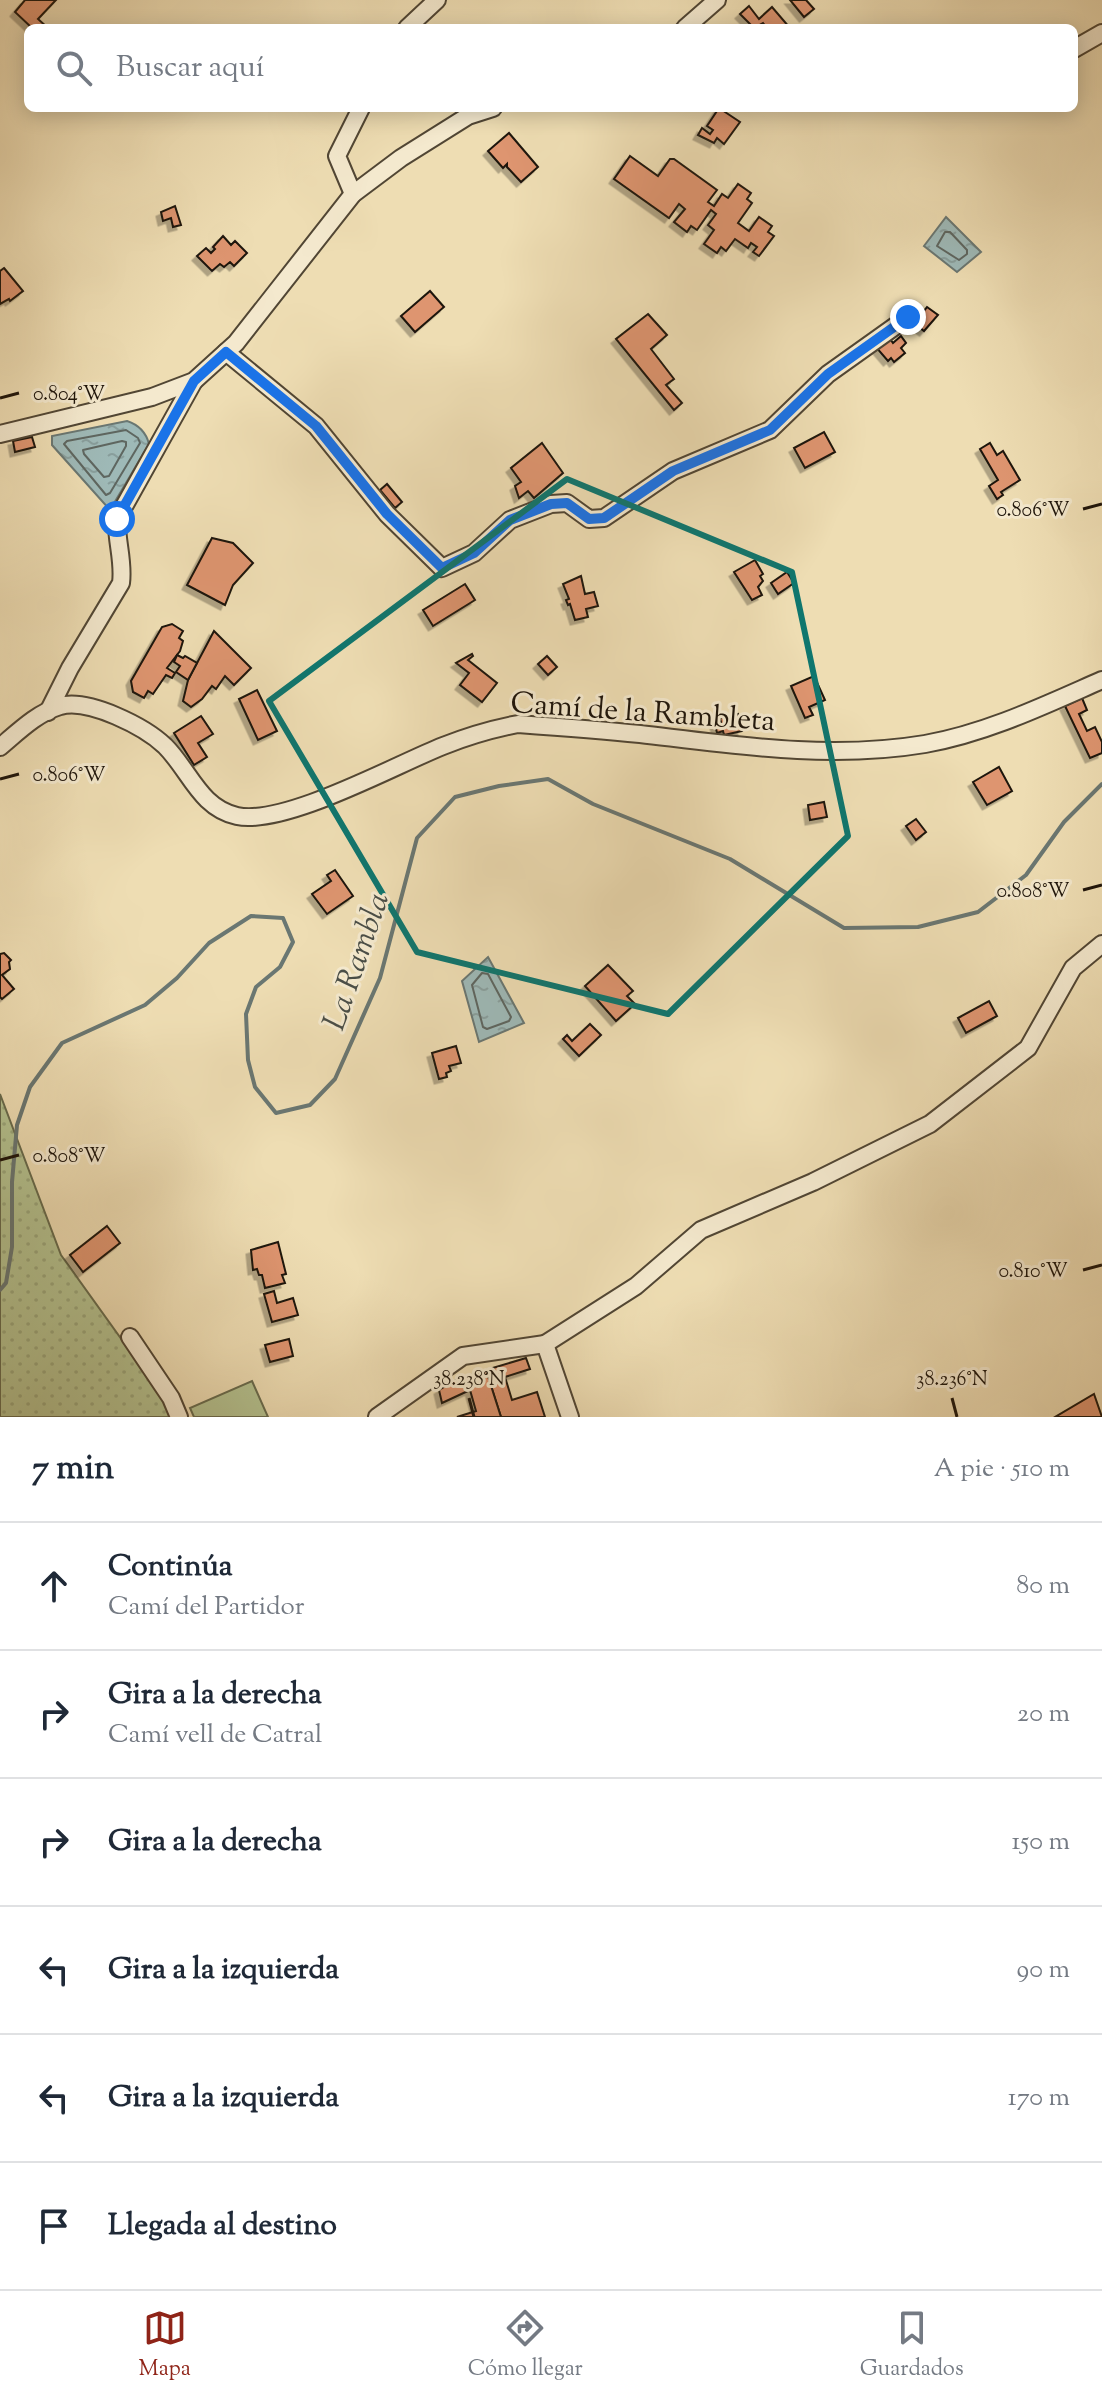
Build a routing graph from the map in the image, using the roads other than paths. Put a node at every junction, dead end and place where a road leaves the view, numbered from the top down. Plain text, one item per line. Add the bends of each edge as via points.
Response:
1 (437, 0) edge
2 (717, 0) edge
3 (411, 24) edge
4 (690, 24) edge
5 (1102, 33) edge
6 (1078, 47) edge
7 (359, 112) edge
8 (480, 112) edge
9 (353, 194) junction
10 (908, 317) dead end
11 (226, 352) junction
12 (194, 381) junction
13 (0, 434) edge
14 (1102, 680) edge
15 (48, 712) junction
16 (0, 747) edge
17 (1102, 944) edge
18 (130, 1337) dead end
19 (545, 1344) junction
20 (179, 1417) edge
21 (377, 1417) edge
22 (570, 1417) edge

1 - 3 street
2 - 4 street
5 - 6 street
7 - 9 street via 337,156
8 - 9 street via 401,158
9 - 11 street
10 - 11 street via 828,374 770,430 673,471 604,518 589,519 567,503 510,520 474,553 442,568 387,514 316,426
11 - 12 street
12 - 13 street via 152,397
12 - 15 street via 117,519 121,583
14 - 15 street, Camí de la Rambleta via 979,731 925,744 857,750 797,751 518,724 483,731 336,793 262,816 239,816 212,807 165,746 126,720 81,705
15 - 16 street, Camí de la Rambleta
17 - 19 street via 1073,968 1028,1048 930,1124 701,1230 636,1286
18 - 20 street
19 - 21 street via 463,1356
19 - 22 street

